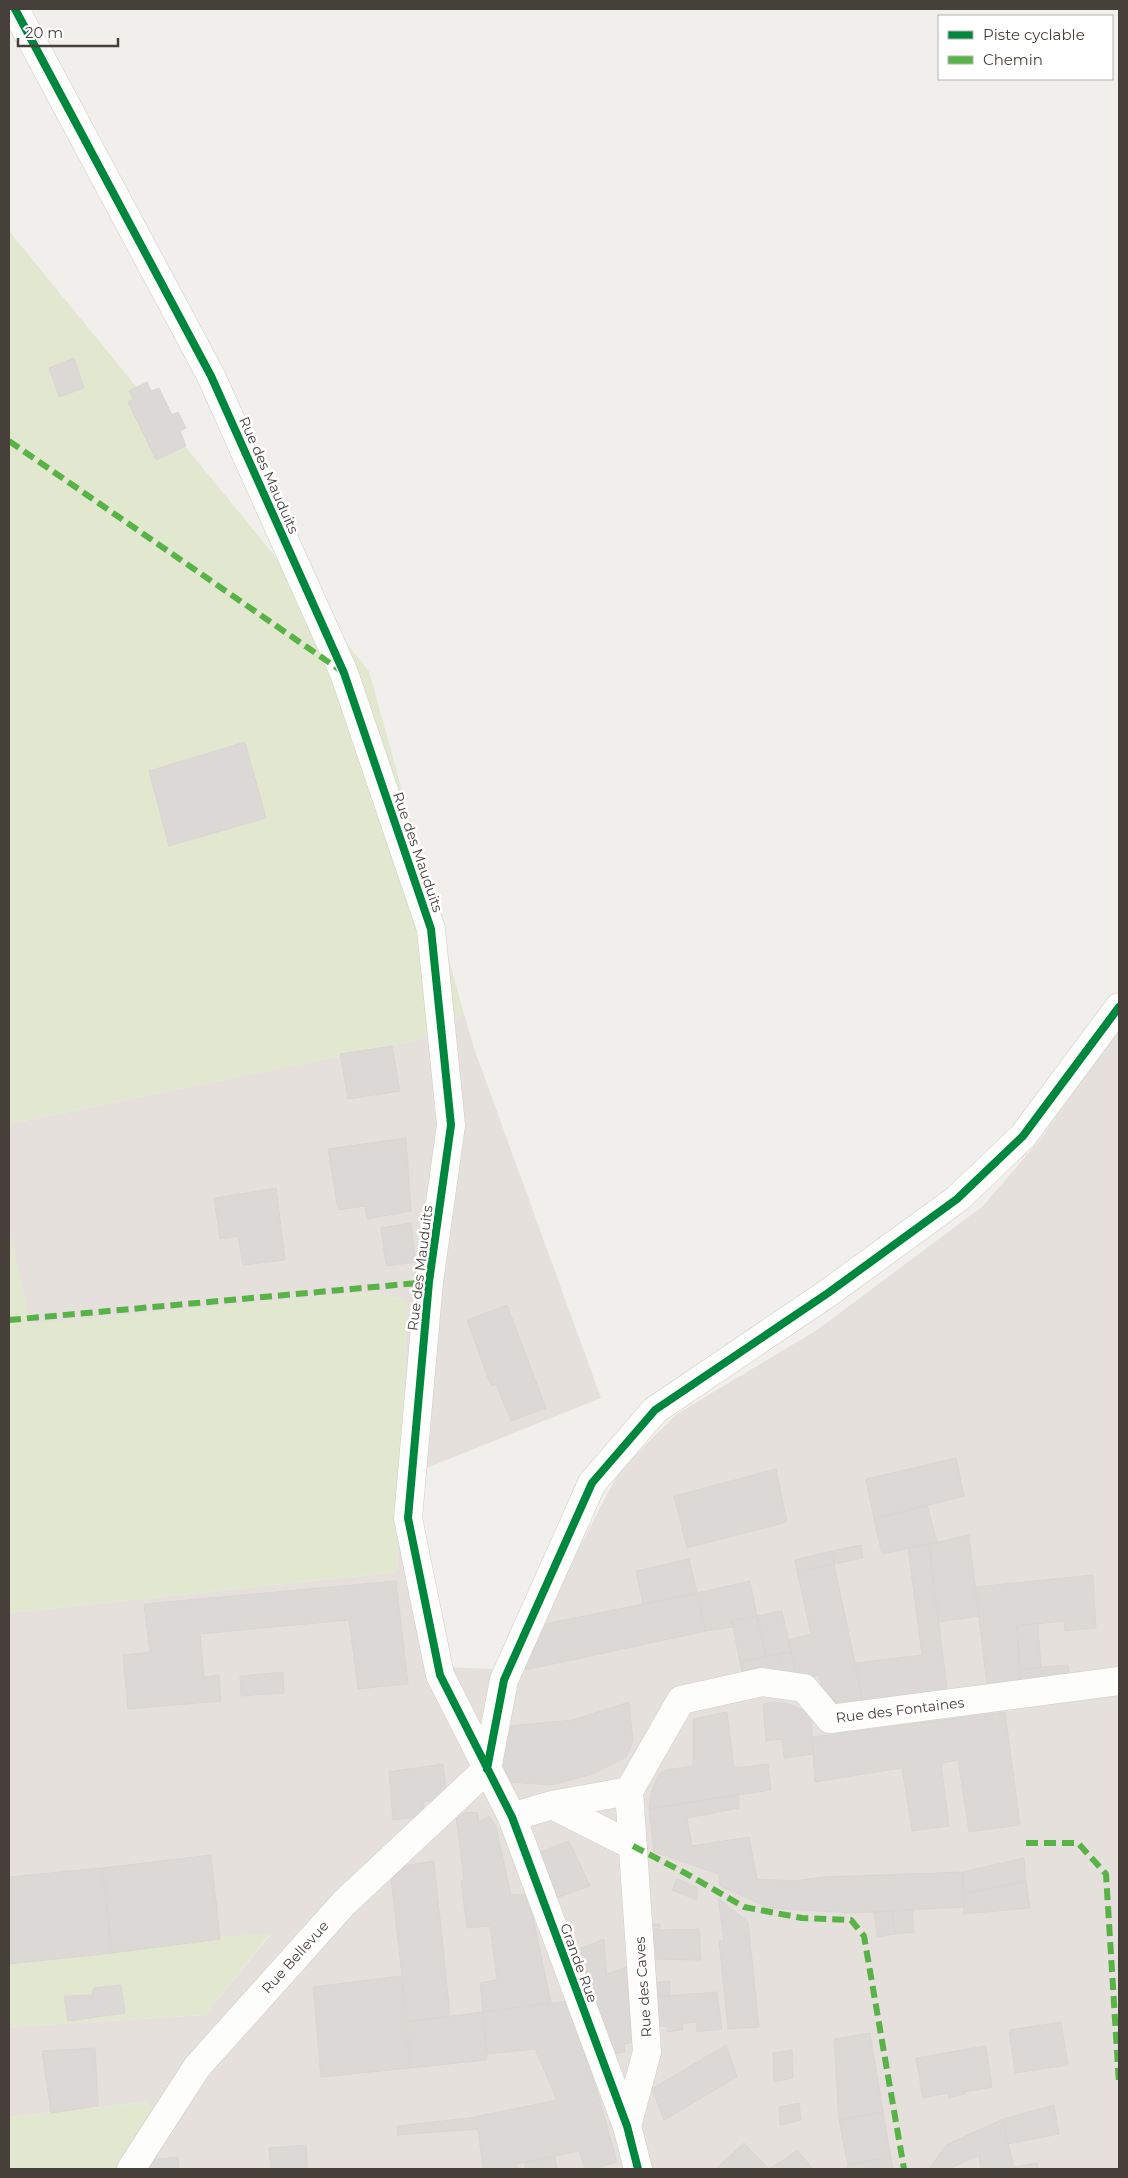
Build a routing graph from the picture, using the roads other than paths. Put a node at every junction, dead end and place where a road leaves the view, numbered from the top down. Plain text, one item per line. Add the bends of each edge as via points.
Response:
1 (15, 9) edge
2 (1119, 1007) edge
3 (1119, 1681) edge
4 (487, 1769) junction
5 (629, 1791) junction
6 (552, 1805) junction
7 (512, 1818) junction
8 (633, 1846) junction
9 (627, 2126) junction
10 (131, 2169) edge
11 (638, 2169) edge

1 - 4 street, Rue des Mauduits via 211,376 344,673 431,929 451,1125 429,1282 408,1518 440,1675
2 - 4 street via 1023,1136 957,1199 828,1294 655,1410 592,1483 504,1680
3 - 5 street, Rue des Fontaines via 830,1720 804,1688 762,1682 681,1700
4 - 7 street, Grande Rue
4 - 10 street, Rue Bellevue via 344,1903 197,2067
5 - 6 street
5 - 8 street, Rue des Caves
6 - 7 street
6 - 8 street
7 - 9 street, Grande Rue
8 - 9 street, Rue des Caves via 647,2052
9 - 11 street, Grande Rue

